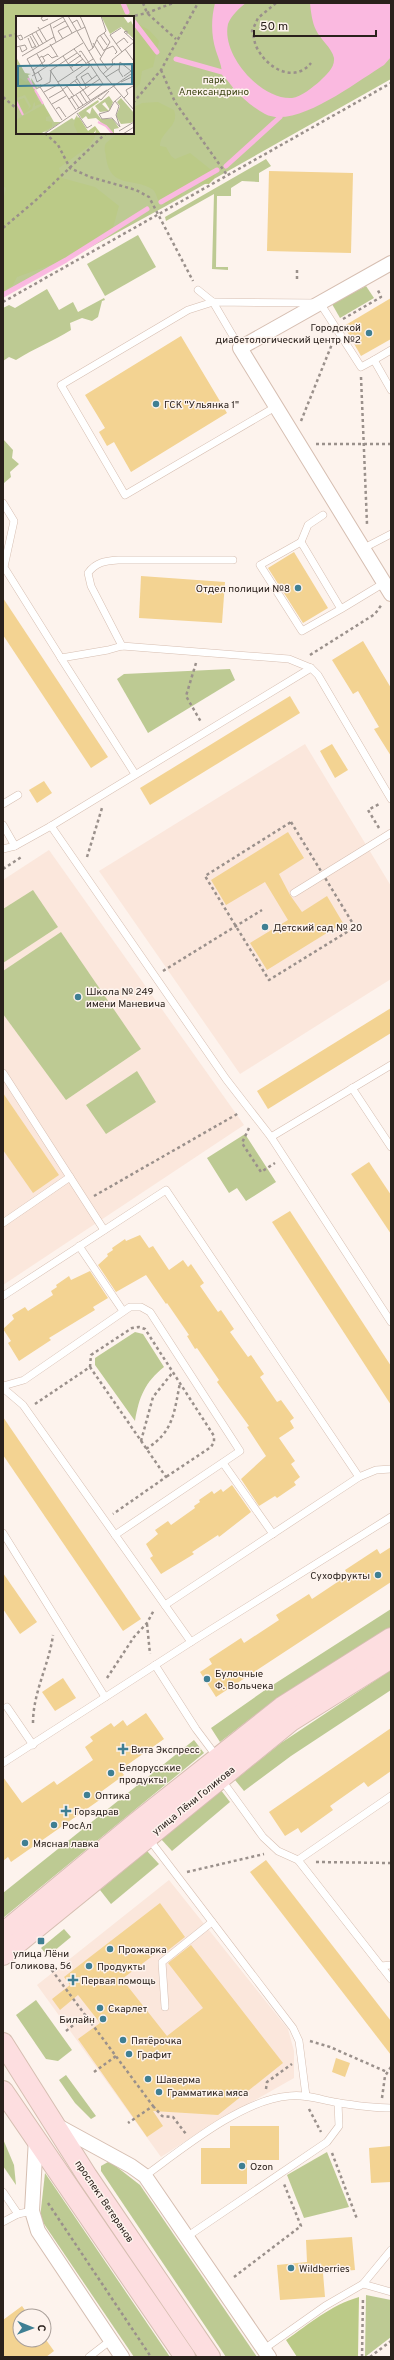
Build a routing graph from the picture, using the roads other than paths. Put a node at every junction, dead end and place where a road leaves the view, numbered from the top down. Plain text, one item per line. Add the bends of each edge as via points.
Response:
1 (391, 263) edge
2 (198, 290) road end
3 (213, 302) junction
4 (320, 303) junction
5 (240, 348) junction
6 (391, 350) edge
7 (374, 360) junction
8 (391, 390) edge
9 (277, 406) junction
10 (3, 503) edge
11 (323, 515) dead end
12 (391, 534) edge
13 (301, 542) junction
14 (364, 548) junction
15 (233, 560) dead end
16 (388, 590) edge
17 (341, 608) junction
18 (122, 646) junction
19 (61, 658) junction
20 (311, 668) junction
21 (135, 774) junction
22 (18, 795) dead end
23 (391, 798) edge
24 (3, 804) edge
25 (3, 825) edge
26 (51, 826) junction
27 (391, 833) edge
28 (15, 846) junction
29 (3, 849) edge
30 (294, 893) dead end
31 (391, 1065) edge
32 (3, 1073) edge
33 (352, 1088) junction
34 (271, 1137) junction
35 (391, 1147) edge
36 (70, 1177) junction
37 (3, 1223) edge
38 (104, 1230) junction
39 (79, 1246) junction
40 (3, 1296) edge
41 (123, 1311) junction
42 (391, 1322) edge
43 (3, 1387) edge
44 (223, 1463) junction
45 (391, 1468) edge
46 (359, 1477) junction
47 (391, 1517) edge
48 (3, 1533) edge
49 (273, 1534) junction
50 (115, 1535) junction
51 (165, 1605) junction
52 (391, 1638) edge
53 (191, 1642) junction
54 (391, 1658) edge
55 (155, 1665) junction
56 (105, 1697) junction
57 (8, 1707) dead end
58 (33, 1745) junction
59 (3, 1763) edge
60 (217, 1769) junction
61 (391, 1796) edge
62 (142, 1831) junction
63 (298, 1860) junction
64 (212, 1922) junction
65 (3, 1933) edge
66 (3, 1955) edge
67 (391, 1965) edge
68 (381, 1966) junction
69 (391, 1979) edge
70 (165, 2007) dead end
71 (3, 2043) edge
72 (3, 2090) edge
73 (306, 2096) junction
74 (338, 2103) junction
75 (391, 2108) edge
76 (55, 2124) junction
77 (36, 2138) junction
78 (144, 2176) junction
79 (3, 2192) edge
80 (32, 2211) junction
81 (18, 2214) junction
82 (3, 2222) edge
83 (188, 2236) junction
84 (391, 2250) edge
85 (363, 2284) junction
86 (391, 2292) edge
87 (111, 2340) junction
88 (267, 2353) edge
89 (89, 2357) edge
90 (122, 2357) edge
91 (185, 2357) edge
92 (210, 2357) edge

1 - 4 street
2 - 3 lane
3 - 4 lane
3 - 5 lane
3 - 9 lane via 188,310 61,385 125,495
4 - 5 street
4 - 7 lane via 361,368
5 - 9 street
6 - 7 lane
7 - 8 lane
9 - 14 street
10 - 19 lane via 14,521 4,567
11 - 13 lane via 308,525
12 - 14 lane
13 - 17 lane
13 - 17 lane via 260,565 302,631
14 - 16 street
15 - 18 lane via 118,560 94,565 88,573 91,586
16 - 17 lane
18 - 19 lane
18 - 20 lane via 289,659
19 - 21 lane
20 - 21 lane
20 - 23 lane via 318,675
21 - 26 lane
22 - 24 lane
25 - 28 lane
26 - 28 lane
26 - 34 lane via 248,1108
27 - 30 lane
28 - 29 lane
31 - 33 lane
32 - 36 lane
33 - 34 lane
33 - 35 lane
34 - 42 lane
36 - 37 lane
36 - 38 lane
38 - 39 lane
38 - 46 lane via 166,1190
39 - 40 lane
39 - 41 lane
41 - 43 lane via 24,1380
41 - 44 lane via 130,1307 142,1307 150,1312 240,1451
43 - 50 lane via 26,1410
44 - 49 lane
44 - 50 lane
45 - 46 lane via 376,1470
46 - 49 lane
47 - 53 lane
48 - 56 lane
49 - 51 lane
50 - 51 lane
51 - 53 lane
52 - 60 street, улица Лёни Голикова via 282,1707
53 - 55 lane
54 - 60 street, улица Лёни Голикова
55 - 56 lane
55 - 60 lane via 196,1729
56 - 58 lane
57 - 58 lane
58 - 59 lane
60 - 62 street, улица Лёни Голикова
60 - 63 lane via 263,1837 278,1851
61 - 63 lane
62 - 64 lane
62 - 65 street, улица Лёни Голикова
62 - 66 street, улица Лёни Голикова
63 - 68 lane
64 - 70 lane via 162,1962
64 - 73 lane via 293,2028 299,2041
67 - 68 lane
68 - 69 lane
71 - 76 street, проспект Ветеранов
72 - 77 street
73 - 74 lane
73 - 78 lane via 265,2100 224,2122
74 - 75 lane
74 - 83 lane via 339,2126 327,2142
76 - 78 street via 131,2166
76 - 92 street, проспект Ветеранов
77 - 80 street
77 - 91 street
78 - 83 street
79 - 81 lane
80 - 81 lane
80 - 87 street via 38,2230
81 - 82 lane
83 - 88 street
84 - 85 lane
85 - 86 lane
85 - 88 lane via 337,2298
87 - 89 lane
87 - 90 street

